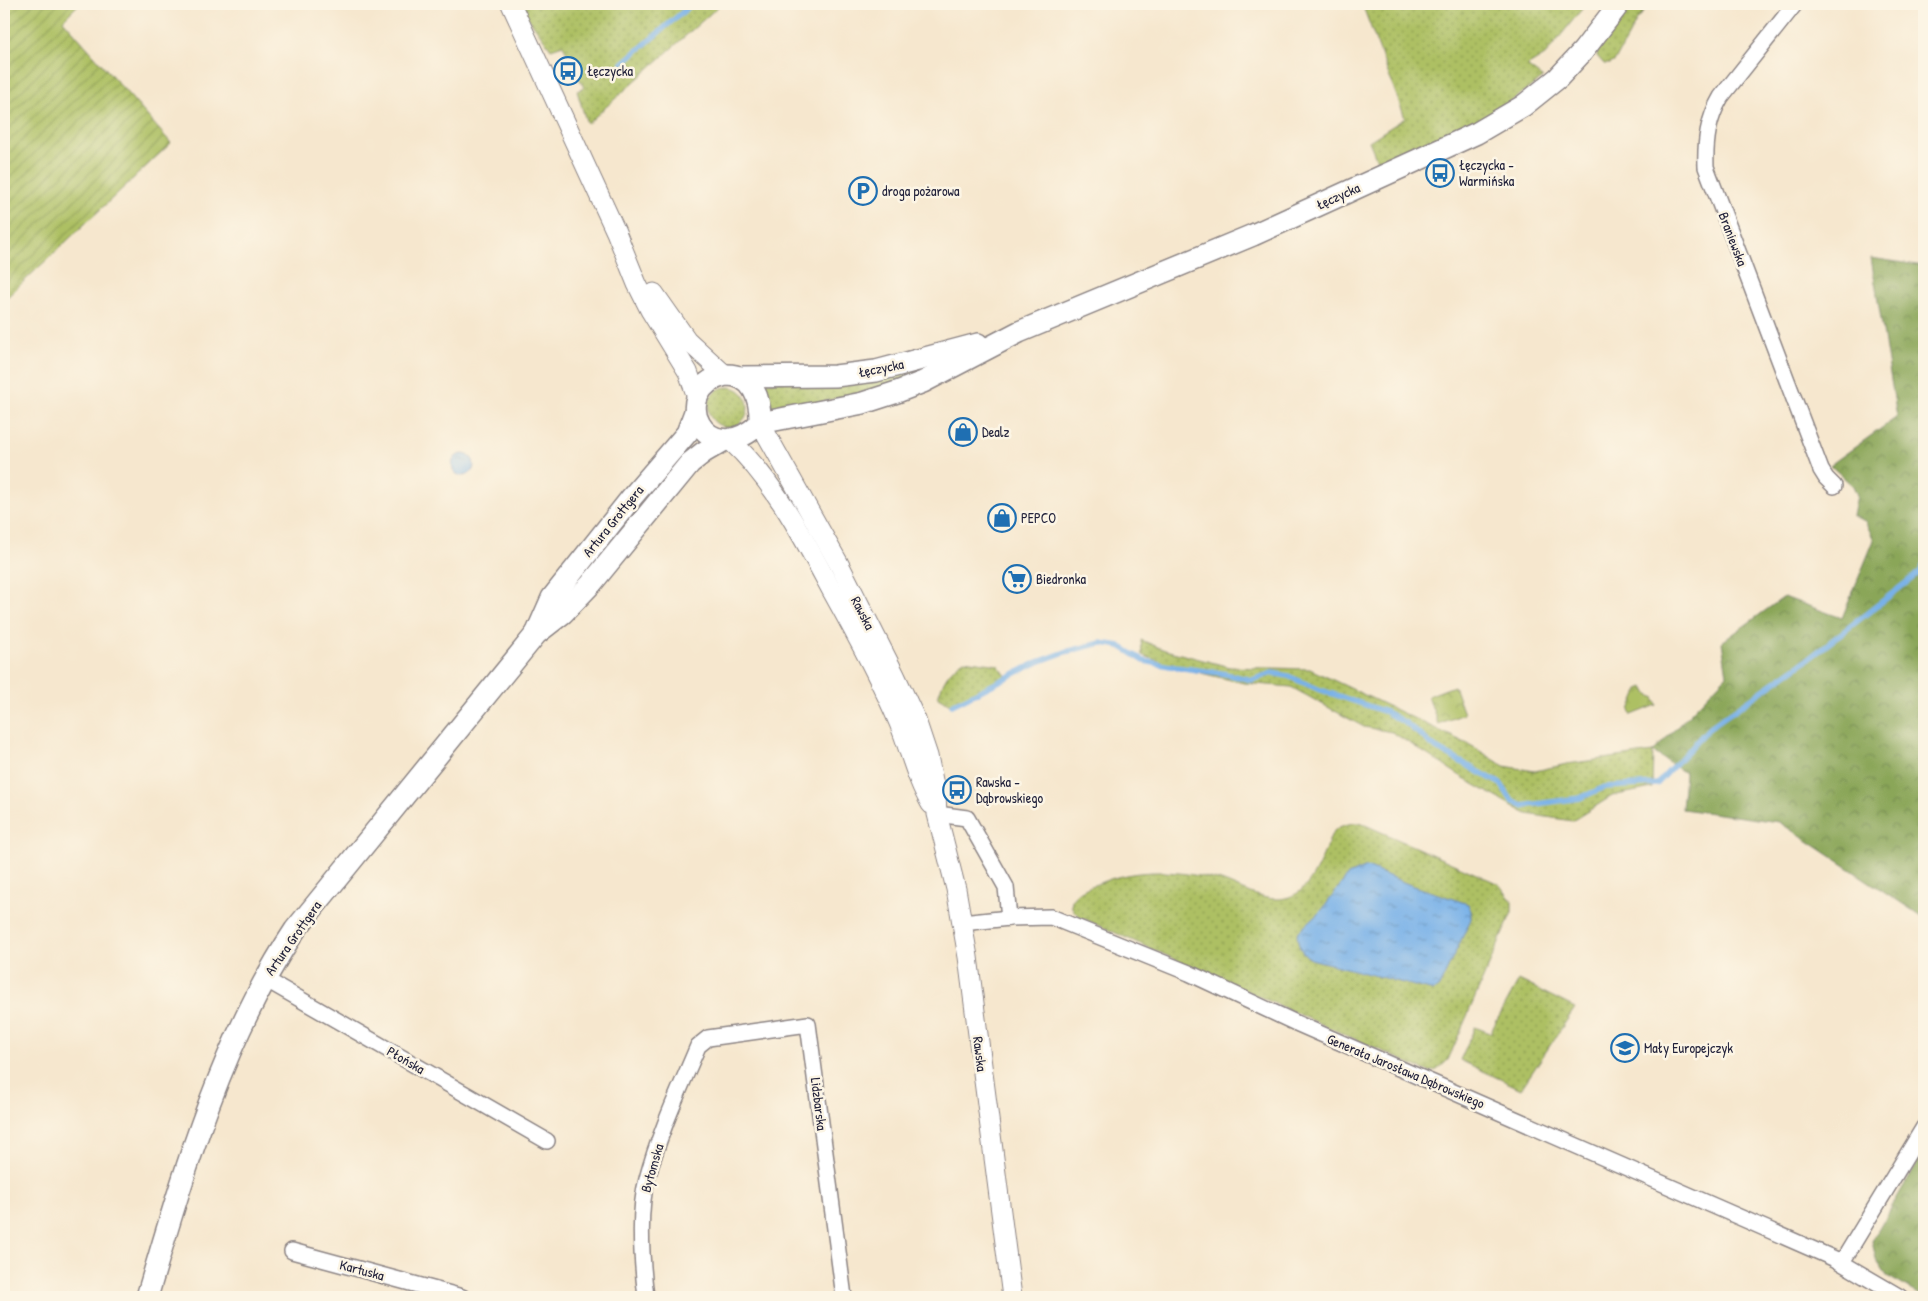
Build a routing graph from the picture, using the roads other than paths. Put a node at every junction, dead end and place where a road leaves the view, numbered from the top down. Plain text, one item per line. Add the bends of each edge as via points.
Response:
1 (511, 4) edge
2 (1619, 4) edge
3 (1795, 4) edge
4 (627, 256) junction
5 (1019, 332) junction
6 (732, 376) junction
7 (696, 404) junction
8 (760, 423) junction
9 (727, 441) junction
10 (1834, 486) dead end
11 (536, 634) junction
12 (937, 814) junction
13 (1009, 918) junction
14 (962, 923) junction
15 (265, 979) junction
16 (698, 1046) joint
17 (1924, 1127) edge
18 (548, 1141) dead end
19 (292, 1251) dead end
20 (1842, 1262) junction
21 (148, 1297) edge
22 (462, 1297) edge
23 (646, 1297) edge
24 (844, 1297) edge
25 (1012, 1297) edge
26 (1900, 1297) edge

1 - 4 street
2 - 5 main road, Łęczycka via 1558,78 1503,120 1252,235
3 - 10 street, Braniewska via 1721,97 1707,133 1706,167 1821,470
4 - 6 street via 687,340
4 - 7 street via 650,310 682,362
5 - 6 main road, Łęczycka via 876,371 835,376
5 - 8 main road, Łęczycka via 923,382 881,398
6 - 7 main road via 716,377 708,382
6 - 8 main road via 750,384 756,393
7 - 9 main road via 699,422 705,431
7 - 11 main road, Artura Grottgera via 687,433 552,598
8 - 9 main road via 750,432
8 - 12 street, Rawska via 848,583 916,720 928,756
9 - 11 main road, Artura Grottgera via 690,463 591,584 563,613
9 - 12 street, Rawska via 749,458 762,475 827,582 890,703 927,797
11 - 15 main road, Artura Grottgera via 308,913
12 - 13 street via 967,818 1006,887
12 - 14 street, Rawska
13 - 14 street, Generała Jarosława Dąbrowskiego
13 - 20 street, Generała Jarosława Dąbrowskiego via 1051,917 1189,973
14 - 25 street, Rawska
15 - 18 street, Płońska
15 - 21 main road, Artura Grottgera via 222,1069
16 - 23 street, Bytomska via 646,1180 642,1226
16 - 24 street, Lidzbarska via 708,1038 808,1024
17 - 20 street
19 - 22 street, Kartuska
20 - 26 street, Generała Jarosława Dąbrowskiego

